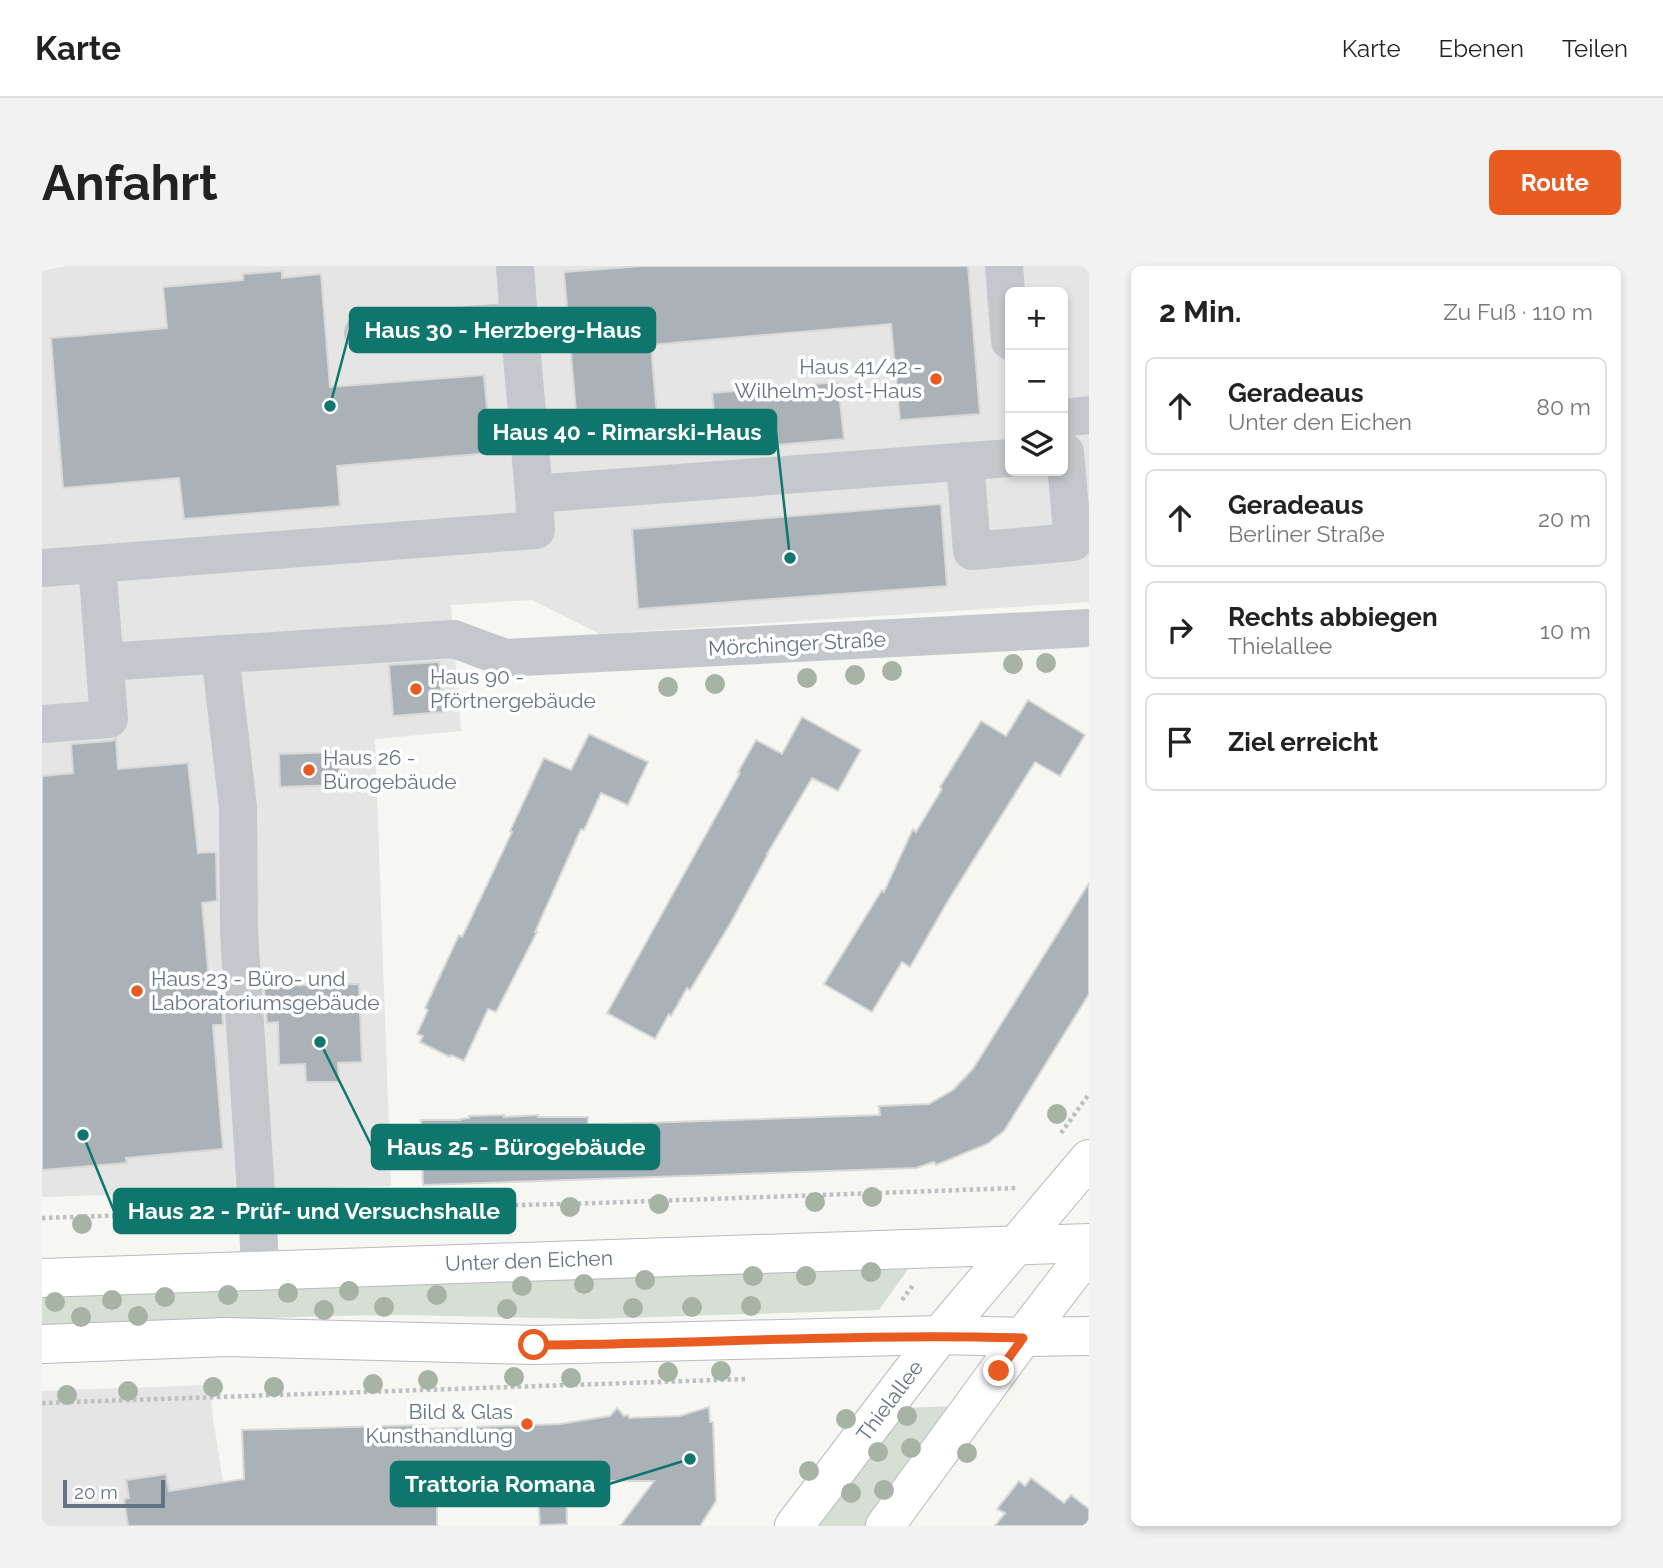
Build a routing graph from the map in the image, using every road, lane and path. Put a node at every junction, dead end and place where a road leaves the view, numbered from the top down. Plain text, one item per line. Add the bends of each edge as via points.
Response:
1 (514, 266) edge
2 (1004, 266) edge
3 (1006, 287) edge
4 (519, 321) junction
5 (363, 333) dead end
6 (1089, 415) edge
7 (1068, 417) edge
8 (1005, 458) edge
9 (965, 461) junction
10 (1067, 476) edge
11 (534, 494) junction
12 (97, 564) junction
13 (42, 568) edge
14 (1089, 628) edge
15 (220, 654) junction
16 (105, 662) junction
17 (42, 724) edge
18 (1089, 1159) edge
19 (956, 1189) dead end
20 (257, 1211) junction
21 (42, 1218) edge
22 (1089, 1242) edge
23 (1015, 1245) junction
24 (1089, 1251) edge
25 (260, 1270) junction
26 (42, 1278) edge
27 (940, 1335) junction
28 (1089, 1336) edge
29 (1023, 1338) junction
30 (42, 1344) edge
31 (754, 1379) dead end
32 (42, 1404) edge
33 (794, 1526) edge
34 (884, 1526) edge

1 - 4 street
2 - 3 street
4 - 5 street
4 - 11 street
6 - 7 street
8 - 9 street
9 - 10 street via 972,551 1073,542
9 - 11 street
11 - 12 street via 536,530
12 - 13 street
12 - 16 street
14 - 15 street, Mörchinger Straße via 505,659 454,639
15 - 16 street
15 - 20 street via 238,807 239,933
16 - 17 street via 109,719
18 - 23 main road, Thielallee
19 - 20 path
20 - 21 path
20 - 25 street
22 - 23 main road, Unter den Eichen
23 - 25 main road, Unter den Eichen
23 - 27 main road, Thielallee
24 - 29 main road
25 - 26 main road, Unter den Eichen
27 - 29 main road
27 - 30 main road via 534,1345 226,1337
27 - 33 main road, Thielallee
28 - 29 main road
29 - 34 main road
31 - 32 path

